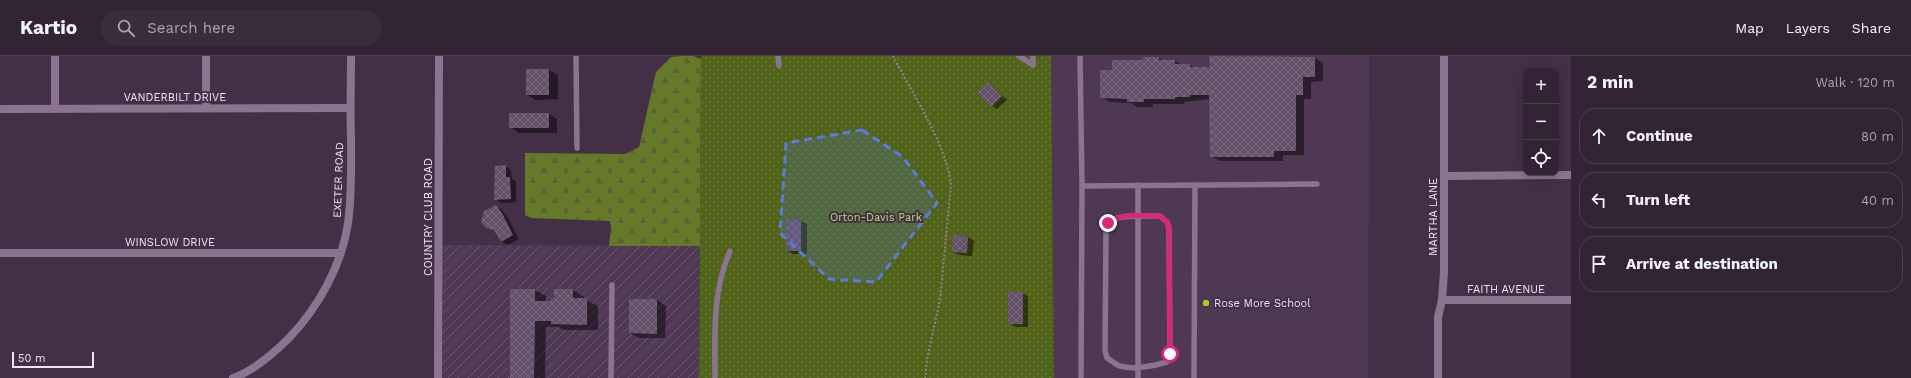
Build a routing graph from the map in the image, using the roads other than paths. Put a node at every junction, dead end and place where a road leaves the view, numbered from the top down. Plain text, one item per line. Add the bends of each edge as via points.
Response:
1 (55, 56) edge
2 (206, 56) edge
3 (351, 56) edge
4 (439, 56) edge
5 (576, 56) edge
6 (778, 56) edge
7 (1020, 56) edge
8 (1032, 56) edge
9 (1080, 56) edge
10 (1444, 56) edge
11 (779, 66) dead end
12 (55, 108) junction
13 (206, 108) junction
14 (350, 108) junction
15 (0, 109) edge
16 (577, 148) dead end
17 (1571, 175) edge
18 (1444, 176) junction
19 (1317, 184) dead end
20 (1138, 185) junction
21 (1194, 185) junction
22 (1082, 186) junction
23 (1138, 216) junction
24 (730, 251) dead end
25 (340, 253) junction
26 (0, 254) edge
27 (612, 285) dead end
28 (1442, 300) junction
29 (1571, 300) edge
30 (1138, 366) junction
31 (243, 376) edge
32 (233, 378) edge
33 (438, 378) edge
34 (611, 378) edge
35 (715, 378) edge
36 (1081, 378) edge
37 (1138, 378) edge
38 (1194, 378) edge
39 (1438, 378) edge

1 - 12 street
2 - 13 street
3 - 14 street, EXETER ROAD
4 - 33 street, COUNTRY CLUB ROAD
5 - 16 lane
6 - 11 lane
7 - 8 lane via 1033,65
9 - 22 lane
10 - 18 street, MARTHA LANE
12 - 13 street, VANDERBILT DRIVE
12 - 15 street, VANDERBILT DRIVE
13 - 14 street, VANDERBILT DRIVE
14 - 25 street, EXETER ROAD via 351,185 348,224
17 - 18 street
18 - 28 street, MARTHA LANE
19 - 21 lane
20 - 21 lane
20 - 22 lane
20 - 23 lane
21 - 38 lane
22 - 36 lane
23 - 30 lane
23 - 30 lane via 1114,218 1108,223 1106,231 1105,350 1107,358 1120,366
23 - 30 lane via 1160,216 1169,228 1170,346 1167,362
24 - 35 lane via 717,293 714,335
25 - 26 street, WINSLOW DRIVE
25 - 31 street, EXETER ROAD via 320,300 303,323 281,346
27 - 34 lane
28 - 29 street, FAITH AVENUE
28 - 39 street, MARTHA LANE via 1438,317
30 - 37 lane
31 - 32 street, EXETER ROAD

